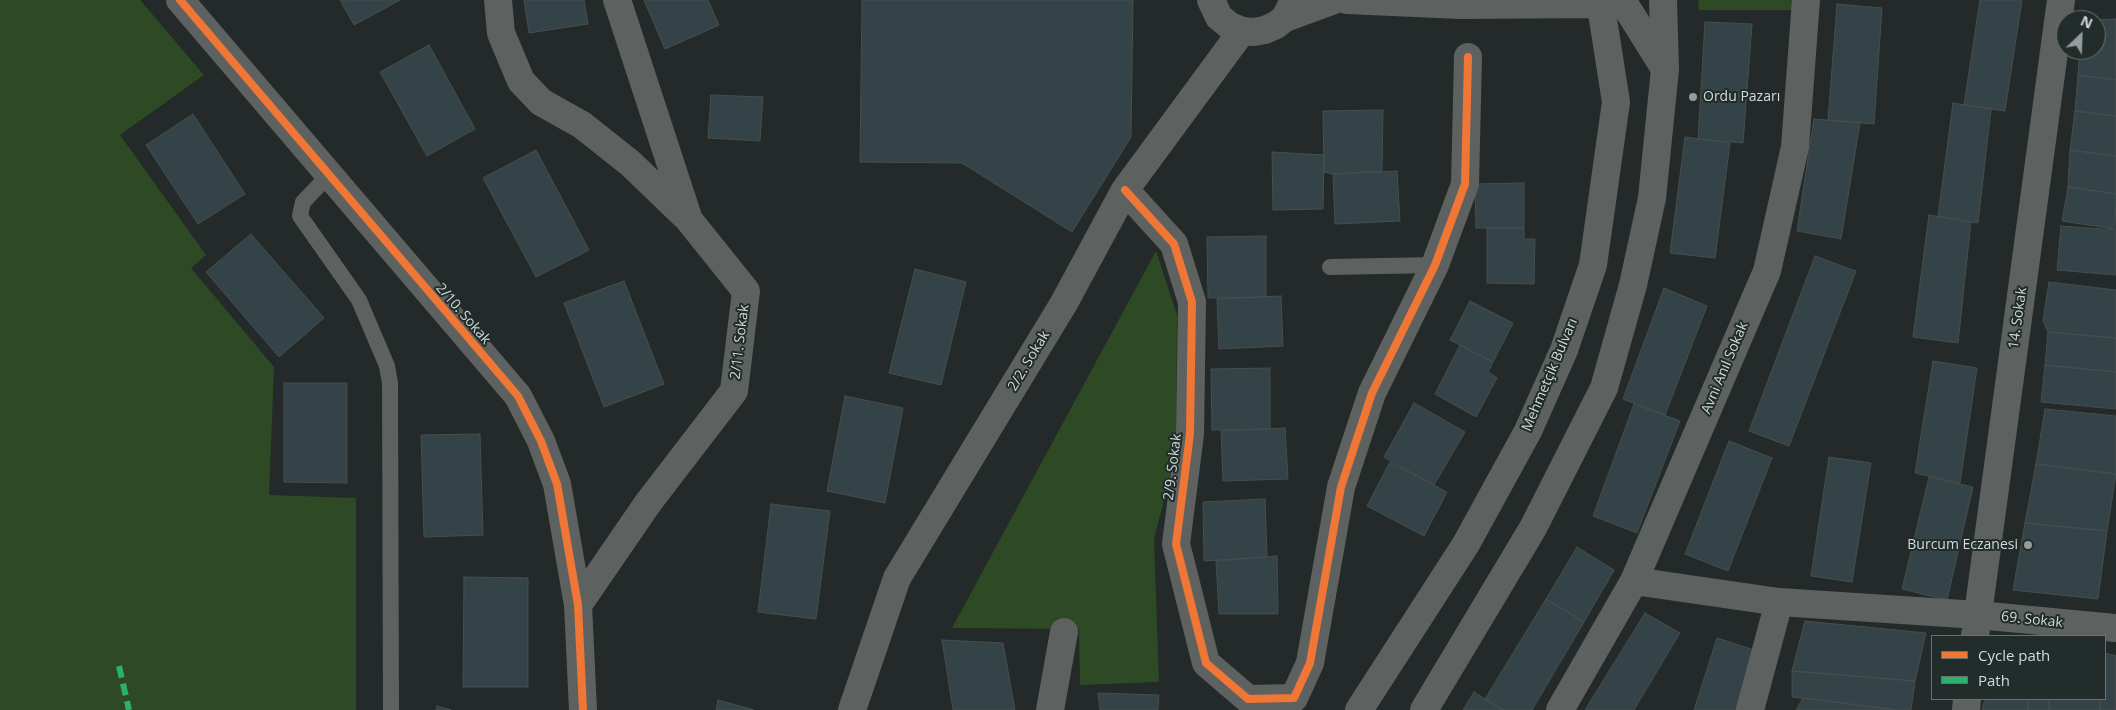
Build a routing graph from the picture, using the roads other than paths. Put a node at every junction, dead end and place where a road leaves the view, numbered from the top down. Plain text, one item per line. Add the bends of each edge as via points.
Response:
1 (180, 0) edge
2 (498, 0) edge
3 (617, 0) edge
4 (1211, 0) edge
5 (1334, 0) edge
6 (1346, 0) edge
7 (1664, 0) edge
8 (1806, 0) edge
9 (2060, 0) edge
10 (1606, 1) edge
11 (1290, 9) edge
12 (1242, 31) junction
13 (1468, 58) dead end
14 (1666, 69) junction
15 (328, 176) junction
16 (1125, 190) junction
17 (689, 220) junction
18 (1435, 265) junction
19 (1330, 266) dead end
20 (1634, 581) junction
21 (1779, 602) junction
22 (578, 604) junction
23 (1977, 626) edge
24 (2116, 628) edge
25 (1064, 632) dead end
26 (391, 710) edge
27 (582, 710) edge
28 (852, 710) edge
29 (1050, 710) edge
30 (1359, 710) edge
31 (1424, 710) edge
32 (1560, 710) edge
33 (1750, 710) edge

1 - 15 street, 2/10. Sokak
2 - 17 street via 501,33 521,81 541,102 582,125 630,163
3 - 17 street, 2/11. Sokak
4 - 12 street via 1219,17
5 - 11 street
6 - 10 street via 1461,5
7 - 14 street
8 - 20 street, Avni Anıl Sokak via 1796,147 1767,271
9 - 23 street, 14. Sokak
10 - 14 street
10 - 30 street, Mehmetçik Bulvarı via 1616,102 1593,265 1564,350 1528,431 1466,544
11 - 12 street via 1265,30
12 - 16 street, 2/2. Sokak
13 - 18 street via 1465,184
14 - 31 street via 1652,198 1633,285 1604,388 1533,528
15 - 22 street, 2/10. Sokak via 518,396 542,442 557,484
15 - 26 lane via 303,202 300,216 359,300 387,366 390,383
16 - 18 street, 2/9. Sokak via 1174,244 1192,302 1190,434 1176,544 1206,663 1248,699 1294,698 1310,663 1341,486 1372,393
16 - 28 street, 2/2. Sokak via 1064,303 897,578
17 - 22 street, 2/11. Sokak via 746,291 734,391 648,504
18 - 19 lane
20 - 21 street, 69. Sokak
20 - 32 street, Avni Anıl Sokak
21 - 23 street, 69. Sokak
21 - 33 street
22 - 27 street, 2/10. Sokak
23 - 24 street, 69. Sokak
25 - 29 street

